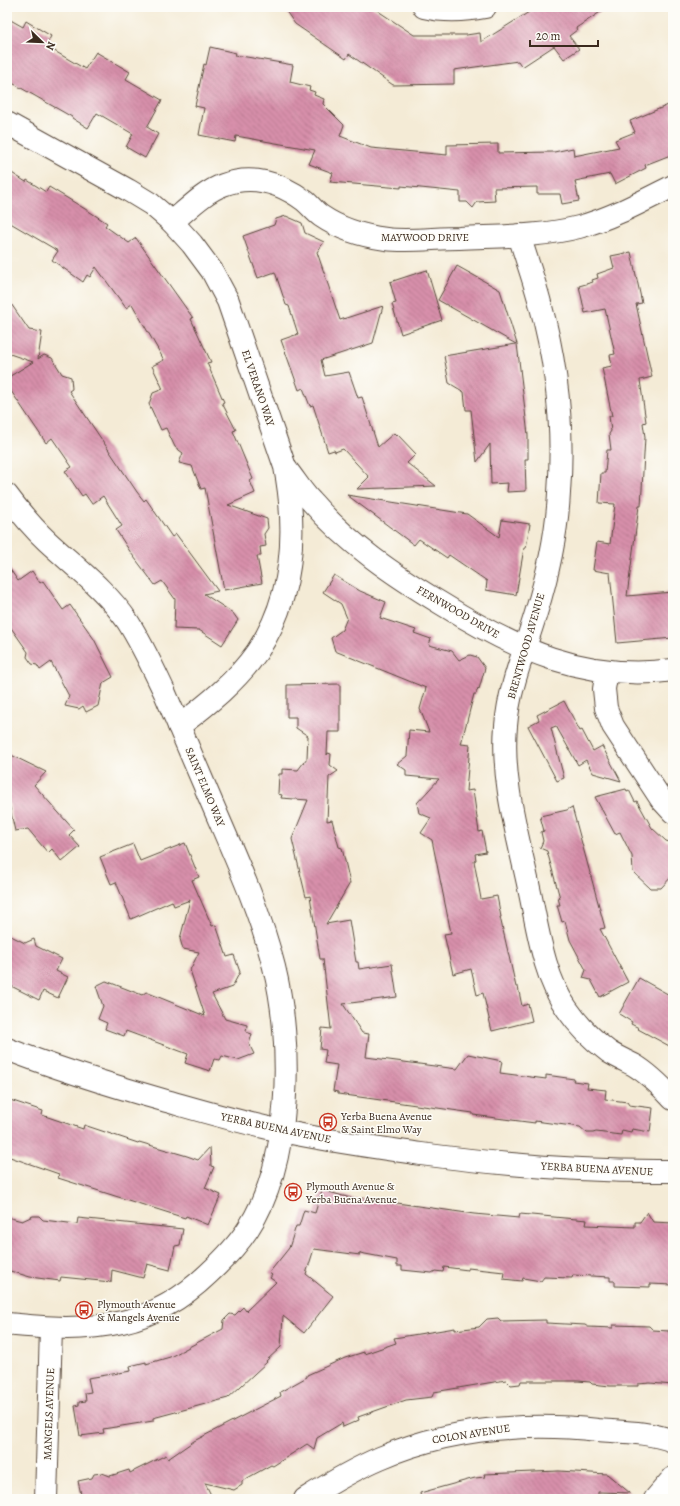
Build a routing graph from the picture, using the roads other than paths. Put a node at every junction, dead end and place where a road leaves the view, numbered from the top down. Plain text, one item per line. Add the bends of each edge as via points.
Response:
1 (424, 7) edge
2 (485, 7) edge
3 (7, 123) edge
4 (673, 186) edge
5 (172, 222) junction
6 (519, 235) junction
7 (285, 467) junction
8 (7, 495) edge
9 (524, 649) junction
10 (607, 670) junction
11 (673, 670) edge
12 (179, 726) junction
13 (673, 812) edge
14 (7, 1049) edge
15 (673, 1099) edge
16 (282, 1131) junction
17 (673, 1171) edge
18 (7, 1324) edge
19 (51, 1328) junction
20 (673, 1441) edge
21 (673, 1478) edge
22 (46, 1499) edge
23 (306, 1499) edge
24 (655, 1499) edge

1 - 2 street via 463,11
3 - 5 street, EL VERANO WAY via 128,190 151,204
4 - 6 street, MAYWOOD DRIVE via 606,218 578,227 549,233
5 - 6 street, MAYWOOD DRIVE via 203,196 222,185 243,180 266,181 286,189 321,216 362,235 387,239
5 - 7 street, EL VERANO WAY via 212,271 228,301
6 - 9 street, BRENTWOOD AVENUE via 549,340 556,378 562,456 554,536 547,575
7 - 9 street, FERNWOOD DRIVE via 310,501 362,551 460,615
7 - 12 street, EL VERANO WAY via 290,494 291,556 285,590 274,622 256,652 233,679
8 - 12 street, SAINT ELMO WAY via 45,539 106,594 128,623 149,659
9 - 10 street, FERNWOOD DRIVE via 577,666
9 - 15 street, BRENTWOOD AVENUE via 512,690 506,726 506,762 510,798 540,943 550,976 565,1007 586,1033 611,1053 660,1084
10 - 11 street, FERNWOOD DRIVE via 638,673
10 - 13 street via 604,689 606,708 613,726 661,799
12 - 16 street, SAINT ELMO WAY via 244,881 274,967 282,1011 285,1051
14 - 16 street, YERBA BUENA AVENUE via 126,1089
16 - 17 street, YERBA BUENA AVENUE via 347,1143 511,1164 602,1170
16 - 19 street, SAINT ELMO WAY via 275,1165 264,1198 248,1230 223,1260 193,1288 160,1308 124,1322 92,1327
18 - 19 street, SAINT ELMO WAY
19 - 22 street, MANGELS AVENUE
20 - 23 street, COLON AVENUE via 657,1435 582,1428 502,1427 420,1443 344,1475
21 - 24 street

